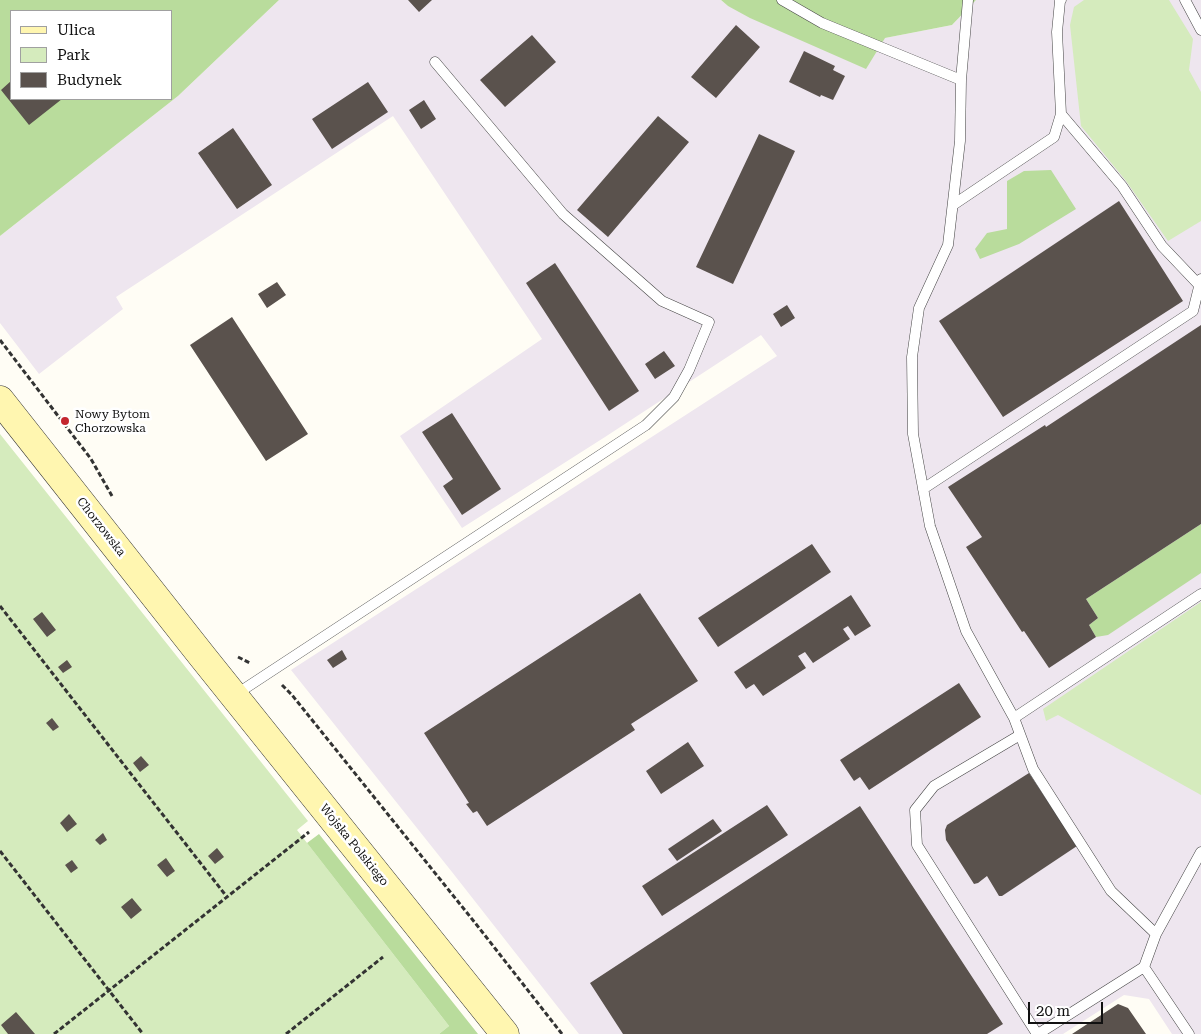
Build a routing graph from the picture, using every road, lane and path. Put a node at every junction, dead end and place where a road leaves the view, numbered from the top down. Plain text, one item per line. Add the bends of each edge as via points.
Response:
1 (782, 0) edge
2 (968, 0) edge
3 (1061, 0) edge
4 (1185, 0) edge
5 (1201, 30) edge
6 (435, 62) dead end
7 (961, 80) junction
8 (1061, 114) junction
9 (952, 205) junction
10 (1200, 283) edge
11 (0, 340) edge
12 (0, 400) edge
13 (923, 489) junction
14 (114, 500) dead end
15 (1201, 594) edge
16 (0, 606) edge
17 (235, 655) dead end
18 (202, 656) joint
19 (267, 674) junction
20 (234, 696) junction
21 (1014, 718) junction
22 (1020, 735) junction
23 (310, 831) dead end
24 (0, 851) edge
25 (1201, 852) edge
26 (227, 897) junction
27 (1156, 934) junction
28 (383, 957) dead end
29 (1144, 967) junction
30 (109, 990) junction
31 (54, 1034) edge
32 (143, 1034) edge
33 (286, 1034) edge
34 (505, 1034) edge
35 (562, 1034) edge
36 (1037, 1034) edge
37 (1189, 1034) edge

1 - 7 lane via 822,24
2 - 7 lane
3 - 8 lane via 1057,32
4 - 5 lane
6 - 19 lane via 563,214 662,300 709,322 674,397 646,425
7 - 9 lane via 960,141
8 - 9 lane via 1054,136
8 - 10 lane via 1122,186 1162,246
9 - 13 lane via 948,245 920,308 912,358 913,434
10 - 13 lane via 1193,311
11 - 14 path via 91,459
12 - 18 street, Chorzowska
13 - 21 lane via 930,526 966,631
15 - 21 lane
16 - 26 path
17 - 19 path
18 - 20 street, Wojska Polskiego
19 - 20 lane
19 - 35 path via 292,695
20 - 34 street, Wojska Polskiego
21 - 22 lane
22 - 27 lane via 1033,769 1110,891
22 - 36 lane via 934,786 915,810 917,844
23 - 26 path
24 - 30 path
25 - 27 lane
26 - 30 path
27 - 29 lane
28 - 33 path
29 - 36 lane
29 - 37 lane
30 - 31 path
30 - 32 path

